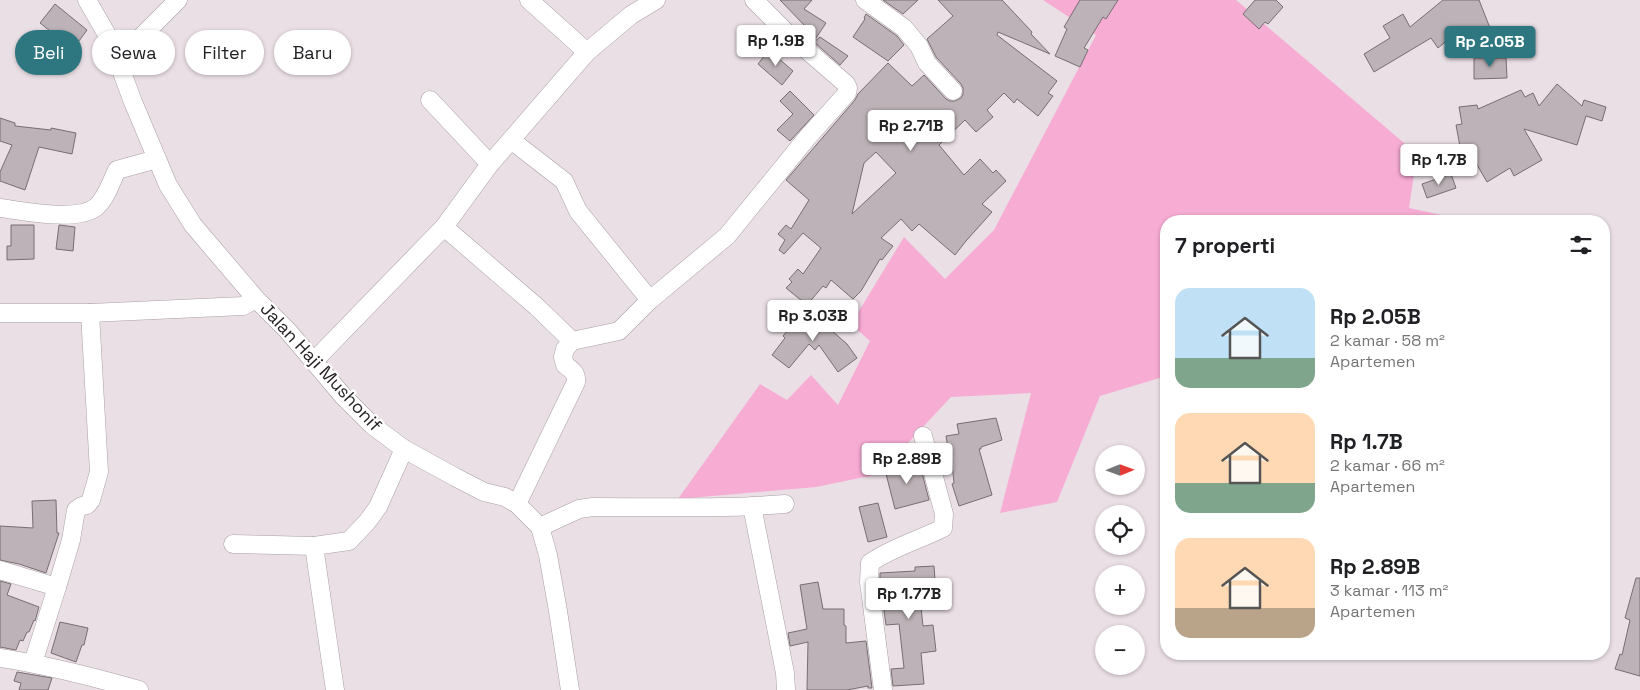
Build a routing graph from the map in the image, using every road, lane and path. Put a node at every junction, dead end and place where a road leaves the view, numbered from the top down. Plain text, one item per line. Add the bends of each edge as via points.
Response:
1 (87, 0) edge
2 (178, 0) edge
3 (529, 0) edge
4 (656, 0) edge
5 (754, 0) edge
6 (866, 0) edge
7 (104, 30) edge
8 (148, 30) edge
9 (587, 52) junction
10 (123, 75) edge
11 (953, 91) dead end
12 (430, 100) dead end
13 (511, 140) junction
14 (157, 159) junction
15 (490, 164) junction
16 (0, 208) edge
17 (444, 227) junction
18 (256, 298) junction
19 (650, 300) junction
20 (0, 313) edge
21 (90, 313) junction
22 (572, 341) junction
23 (314, 361) junction
24 (923, 436) dead end
25 (404, 449) junction
26 (517, 504) junction
27 (784, 504) dead end
28 (752, 506) junction
29 (540, 527) junction
30 (234, 544) dead end
31 (314, 546) junction
32 (0, 570) edge
33 (57, 587) junction
34 (0, 658) edge
35 (33, 663) junction
36 (139, 690) edge
37 (336, 690) edge
38 (570, 690) edge
39 (786, 690) edge
40 (883, 690) edge

1 - 7 street, Jalan Haji Mushonif
2 - 8 street
3 - 9 street
4 - 9 street via 631,15
5 - 19 street via 846,84 847,93 727,236
6 - 11 street via 904,28 919,46 927,63
9 - 13 street
10 - 14 street, Jalan Haji Mushonif
12 - 15 street
13 - 15 street
13 - 19 street via 564,181 578,211
14 - 16 street via 117,170 95,208 73,216
14 - 18 street, Jalan Haji Mushonif via 168,185 193,225
15 - 17 street
17 - 22 street
17 - 23 street
18 - 21 street via 243,306
18 - 23 street, Jalan Haji Mushonif
19 - 22 street via 618,331
20 - 21 street
21 - 33 street via 98,472 91,500 76,510
22 - 26 street via 563,357 565,365 574,371 576,382
23 - 25 street, Jalan Haji Mushonif via 372,425
24 - 40 street via 944,514 943,528 870,563 869,582
25 - 26 street, Jalan Haji Mushonif via 484,492 506,497
25 - 31 street via 378,507 357,533 349,541
26 - 29 street, Jalan Haji Mushonif
27 - 28 street
28 - 29 street via 593,507 579,509
28 - 39 street
29 - 38 street, Jalan Haji Mushonif via 548,556
30 - 31 street
31 - 37 street
32 - 33 street
33 - 35 street
34 - 35 street
35 - 36 street

